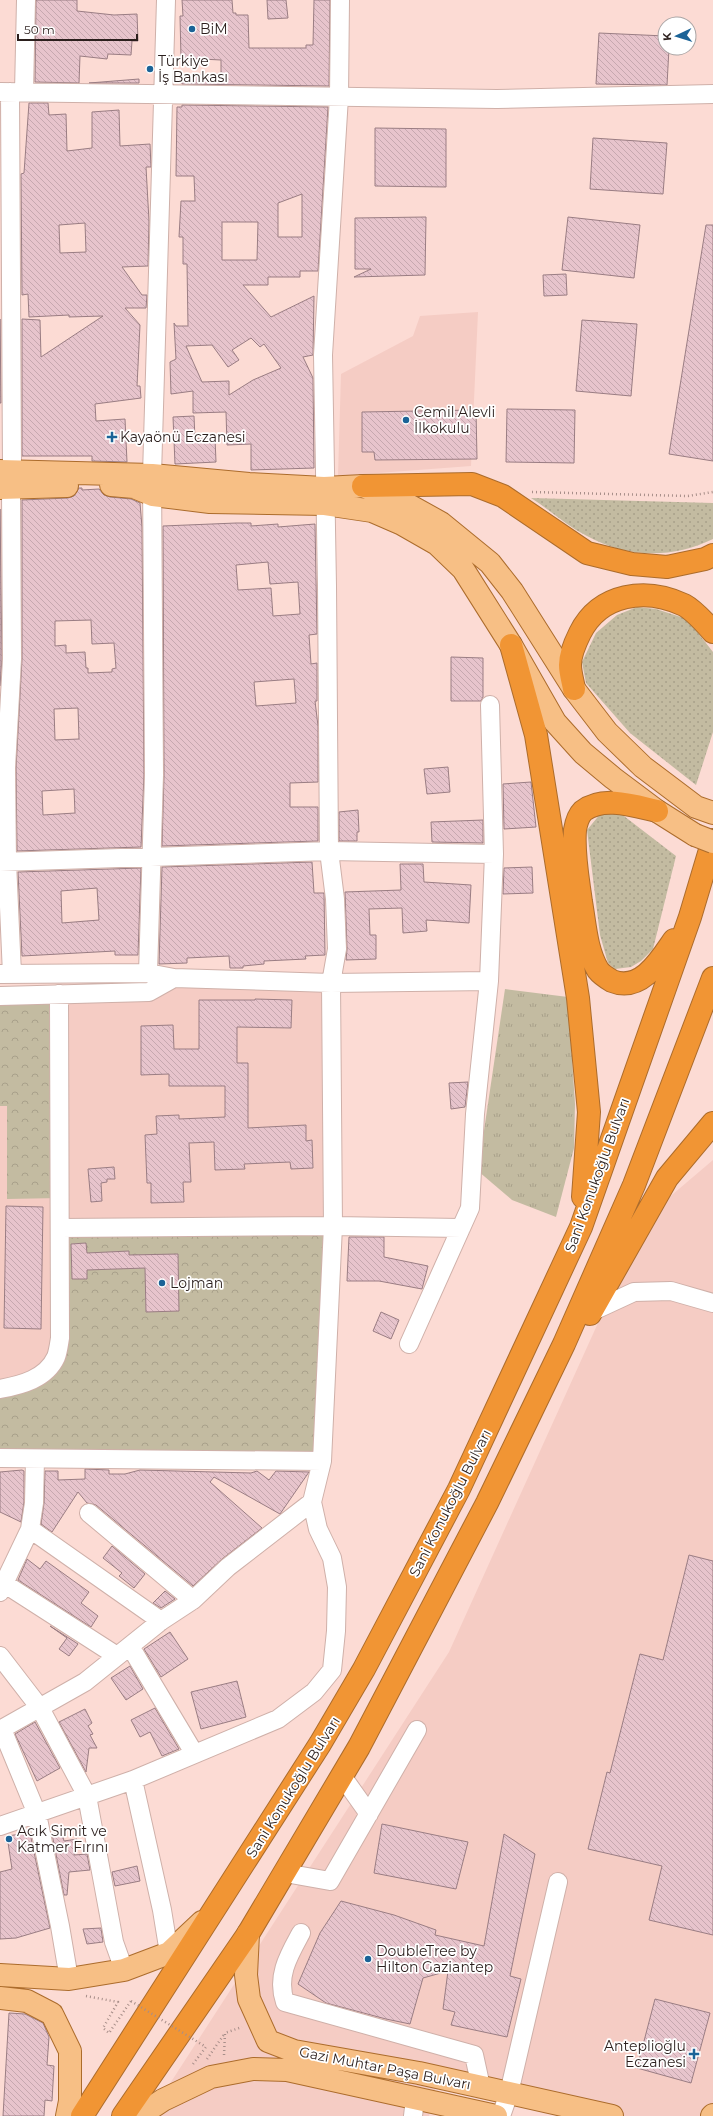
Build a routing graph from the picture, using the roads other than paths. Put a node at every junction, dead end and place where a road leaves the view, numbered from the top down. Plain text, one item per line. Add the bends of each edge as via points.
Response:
1 (26, 0) edge
2 (166, 0) edge
3 (340, 0) edge
4 (11, 92) edge
5 (713, 94) edge
6 (162, 95) junction
7 (339, 97) junction
8 (6, 480) edge
9 (153, 485) junction
10 (363, 486) junction
11 (325, 496) junction
12 (713, 555) edge
13 (713, 632) edge
14 (511, 645) junction
15 (574, 689) junction
16 (490, 705) dead end
17 (656, 810) junction
18 (704, 810) edge
19 (707, 839) edge
20 (329, 851) junction
21 (494, 854) junction
22 (152, 856) junction
23 (4, 862) edge
24 (690, 917) junction
25 (6, 974) edge
26 (148, 974) junction
27 (174, 978) junction
28 (713, 978) edge
29 (489, 981) junction
30 (330, 983) junction
31 (59, 994) junction
32 (0, 996) edge
33 (713, 1123) edge
34 (333, 1226) junction
35 (581, 1227) junction
36 (60, 1228) junction
37 (461, 1228) junction
38 (713, 1303) edge
39 (593, 1311) junction
40 (409, 1344) dead end
41 (564, 1344) junction
42 (0, 1389) edge
43 (0, 1458) edge
44 (35, 1459) junction
45 (322, 1461) junction
46 (312, 1502) junction
47 (89, 1513) dead end
48 (30, 1529) junction
49 (3, 1588) edge
50 (194, 1600) junction
51 (161, 1621) junction
52 (123, 1651) junction
53 (0, 1656) edge
54 (40, 1708) junction
55 (1, 1729) edge
56 (417, 1730) dead end
57 (194, 1753) junction
58 (342, 1776) junction
59 (133, 1780) junction
60 (87, 1796) junction
61 (37, 1814) junction
62 (369, 1814) junction
63 (0, 1826) edge
64 (285, 1873) junction
65 (558, 1882) dead end
66 (216, 1909) junction
67 (301, 1933) dead end
68 (248, 1934) junction
69 (169, 1953) junction
70 (124, 1970) junction
71 (0, 1975) edge
72 (28, 1977) junction
73 (69, 1979) junction
74 (0, 1998) edge
75 (27, 2001) junction
76 (268, 2041) junction
77 (263, 2070) junction
78 (481, 2087) junction
79 (509, 2093) junction
80 (414, 2107) edge
81 (67, 2116) edge
82 (82, 2116) edge
83 (123, 2116) edge
84 (139, 2116) edge
85 (496, 2116) edge
86 (501, 2116) edge
87 (612, 2116) edge

1 - 4 street
2 - 6 street
3 - 7 street
4 - 6 street
4 - 8 street
5 - 7 street via 497,99
6 - 7 street
6 - 9 street
7 - 11 street via 323,355
8 - 9 main road
8 - 23 street via 12,659
9 - 11 main road via 249,484
9 - 22 street
10 - 11 main road
10 - 12 highway via 472,484 503,496 587,553 632,564 667,567
10 - 15 main road via 405,503 441,523 490,563 512,591
11 - 14 main road via 372,511 437,544 463,569
11 - 20 street
13 - 15 highway via 686,606 672,600 640,594 614,599 592,614 574,644 570,666
14 - 17 main road via 555,722 583,753
14 - 35 highway via 536,735 578,998 590,1112
15 - 18 main road via 607,732 643,767
16 - 21 street
17 - 19 main road
17 - 24 highway via 630,804 609,803 583,811 577,820 576,864 587,941 598,970 617,983 632,982 648,975
19 - 24 highway, Sani Konukoğlu Bulvarı
20 - 21 street
20 - 22 street
20 - 30 street via 335,898 337,949
21 - 29 street
22 - 23 street
22 - 26 street
23 - 25 street
24 - 35 highway, Sani Konukoğlu Bulvarı
25 - 26 street
26 - 27 street
27 - 30 street
27 - 31 street via 149,992
28 - 41 highway via 634,1184
29 - 30 street
29 - 37 street via 475,1114 470,1208
30 - 34 street
31 - 32 street
31 - 36 street
33 - 39 highway via 667,1178
34 - 36 street
34 - 37 street
34 - 45 street
35 - 66 highway, Sani Konukoğlu Bulvarı via 459,1489 364,1669
36 - 42 street via 60,1338 56,1357 45,1372 23,1385
37 - 40 street
38 - 39 street via 671,1291 634,1292
39 - 41 highway
41 - 58 highway via 488,1503
43 - 44 street
44 - 45 street
44 - 48 street via 34,1504
45 - 46 street
46 - 50 street via 228,1567
46 - 57 street via 318,1529 332,1558 337,1587 332,1670 314,1692 278,1719
47 - 50 street
48 - 49 street
48 - 51 street
49 - 52 street
50 - 51 street
51 - 52 street
52 - 54 street via 85,1682
52 - 57 street
53 - 54 street
54 - 55 street
54 - 60 street
55 - 61 street
56 - 62 street
57 - 59 street
58 - 62 street
58 - 64 highway
59 - 60 street
59 - 69 street
60 - 61 street
60 - 70 street via 114,1942
61 - 63 street
61 - 73 street
62 - 64 street via 330,1881
64 - 68 highway
65 - 79 street
66 - 69 main road
66 - 82 highway, Sani Konukoğlu Bulvarı
67 - 78 street via 284,1965 281,1980 285,2002 474,2055
68 - 76 main road via 246,1975 249,1999
68 - 83 highway
69 - 70 main road
70 - 73 main road
71 - 72 main road
72 - 73 main road
72 - 75 main road via 39,1982 42,1987 38,1998
74 - 75 main road
75 - 81 main road via 52,2014 70,2051 70,2101
76 - 77 main road via 260,2054
76 - 78 main road, Gazi Muhtar Paşa Bulvarı via 294,2051 419,2073
77 - 80 main road, Gazi Muhtar Paşa Bulvarı via 287,2070
77 - 84 main road, Gazi Muhtar Paşa Bulvarı via 253,2068 211,2077 163,2100
78 - 79 main road, Gazi Muhtar Paşa Bulvarı
79 - 86 street
79 - 87 main road, Gazi Muhtar Paşa Bulvarı
80 - 85 main road, Gazi Muhtar Paşa Bulvarı

